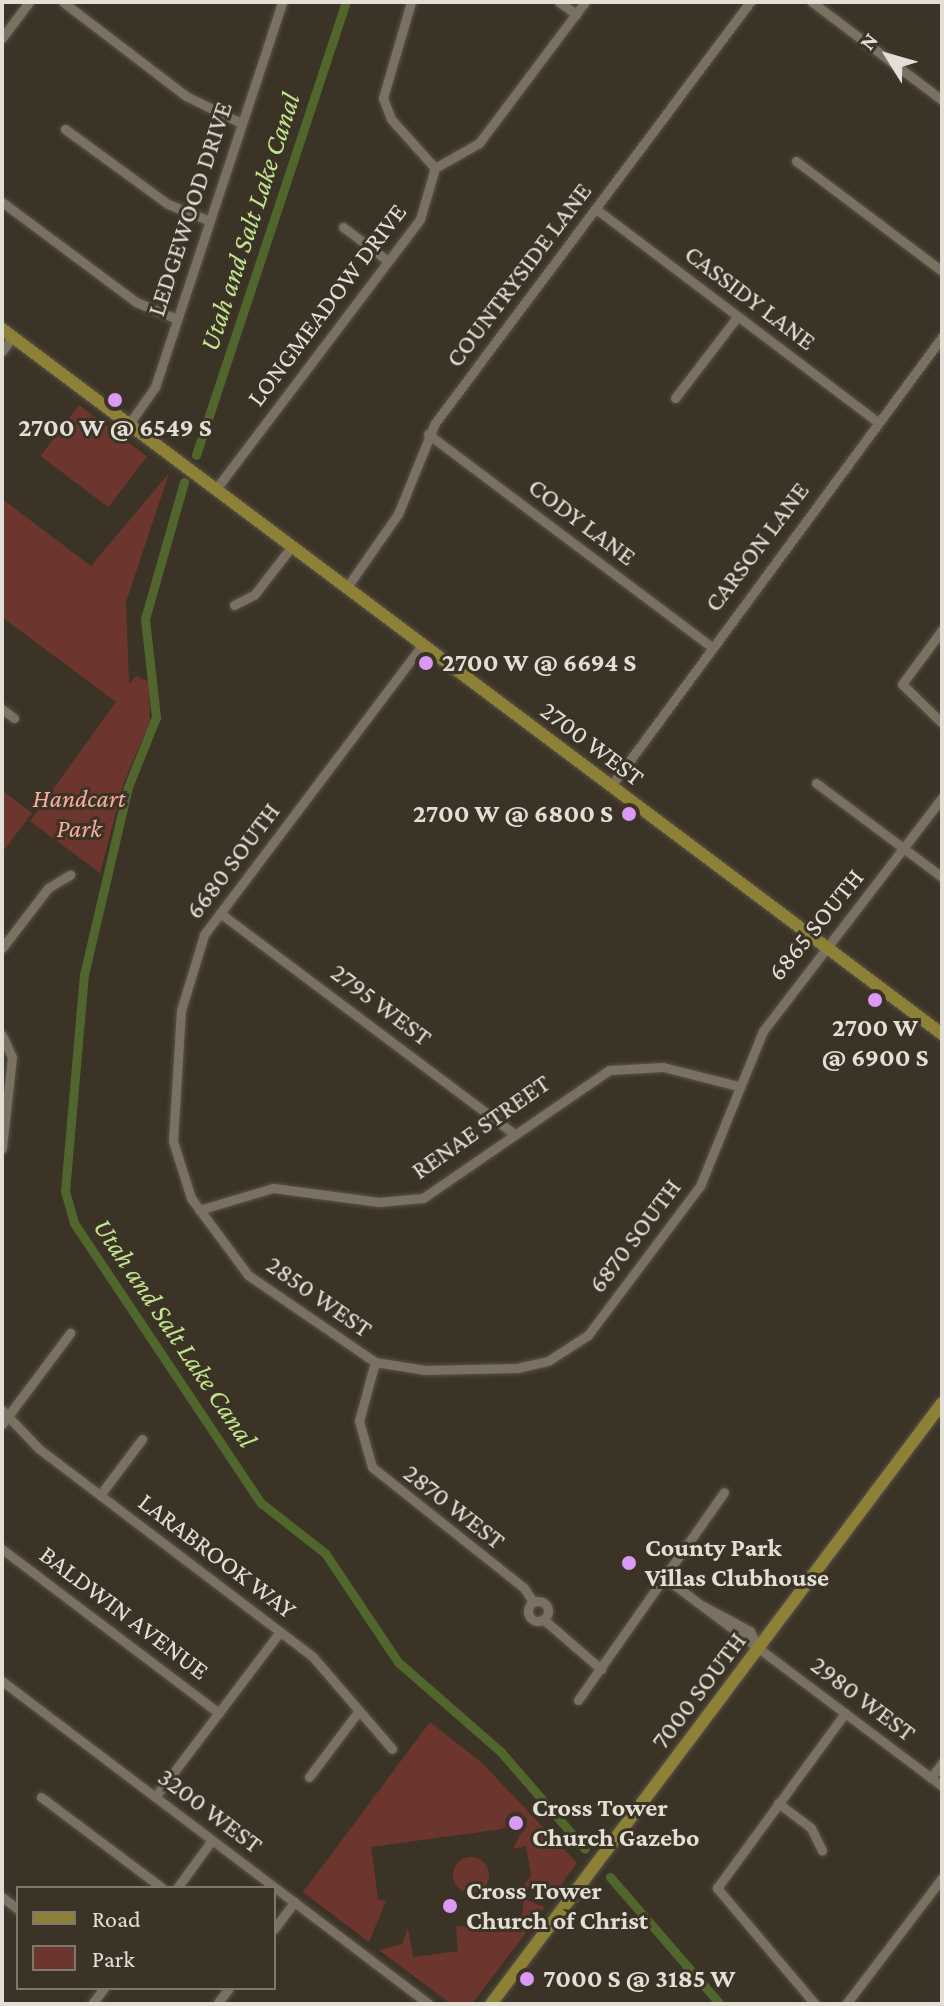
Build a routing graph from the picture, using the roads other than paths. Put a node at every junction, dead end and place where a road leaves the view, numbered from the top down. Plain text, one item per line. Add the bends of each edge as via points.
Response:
1 (29, 2) edge
2 (63, 2) edge
3 (282, 2) edge
4 (411, 2) edge
5 (559, 2) edge
6 (585, 2) edge
7 (750, 2) edge
8 (812, 2) edge
9 (576, 14) junction
10 (2, 38) edge
11 (942, 100) edge
12 (241, 123) junction
13 (65, 129) dead end
14 (796, 161) dead end
15 (435, 168) junction
16 (2, 202) edge
17 (596, 209) junction
18 (210, 221) junction
19 (343, 227) dead end
20 (388, 261) junction
21 (942, 271) edge
22 (738, 316) junction
23 (177, 319) junction
24 (7, 333) edge
25 (942, 337) edge
26 (2, 351) edge
27 (675, 398) dead end
28 (878, 422) junction
29 (129, 424) junction
30 (428, 434) junction
31 (216, 489) junction
32 (292, 546) junction
33 (347, 587) junction
34 (234, 605) dead end
35 (942, 630) edge
36 (423, 644) junction
37 (710, 646) junction
38 (2, 709) edge
39 (14, 718) dead end
40 (942, 723) edge
41 (816, 783) dead end
42 (611, 786) junction
43 (942, 798) edge
44 (904, 849) junction
45 (70, 875) dead end
46 (942, 877) edge
47 (220, 913) junction
48 (827, 947) junction
49 (2, 948) edge
50 (942, 1034) edge
51 (4, 1038) edge
52 (738, 1086) junction
53 (514, 1134) junction
54 (173, 1141) joint
55 (2, 1148) edge
56 (199, 1210) junction
57 (70, 1333) dead end
58 (375, 1362) junction
59 (517, 1368) joint
60 (942, 1403) edge
61 (4, 1417) edge
62 (938, 1418) edge
63 (142, 1439) dead end
64 (724, 1492) dead end
65 (100, 1495) junction
66 (2, 1549) edge
67 (661, 1575) junction
68 (280, 1632) junction
69 (758, 1648) junction
70 (601, 1669) junction
71 (2, 1681) edge
72 (578, 1700) dead end
73 (358, 1712) junction
74 (219, 1713) junction
75 (845, 1713) junction
76 (392, 1749) dead end
77 (942, 1763) edge
78 (309, 1777) dead end
79 (931, 1778) junction
80 (942, 1786) edge
81 (41, 1797) dead end
82 (155, 1797) junction
83 (778, 1803) junction
84 (212, 1840) junction
85 (822, 1851) dead end
86 (942, 1878) edge
87 (159, 1886) edge
88 (178, 1886) edge
89 (273, 1886) edge
90 (276, 1888) edge
91 (294, 1902) junction
92 (276, 1926) edge
93 (429, 2004) edge
94 (491, 2004) edge
95 (815, 2004) edge
96 (846, 2004) edge

1 - 10 street
2 - 12 street via 186,96
3 - 12 street, LEDGEWOOD DRIVE
4 - 15 street via 383,98 391,119
5 - 9 street
6 - 9 street
7 - 17 street, COUNTRYSIDE LANE
8 - 11 street
9 - 15 street via 479,143
12 - 18 street, LEDGEWOOD DRIVE
13 - 18 street via 168,204
14 - 21 street
15 - 20 street, LONGMEADOW DRIVE via 428,207
16 - 23 street via 136,302
17 - 22 street, CASSIDY LANE
17 - 30 street, COUNTRYSIDE LANE
18 - 23 street, LEDGEWOOD DRIVE
19 - 20 street
20 - 31 street, LONGMEADOW DRIVE
22 - 27 street
22 - 28 street, CASSIDY LANE
23 - 29 street, LEDGEWOOD DRIVE via 155,387
24 - 26 street
24 - 29 main road, 2700 WEST
25 - 28 street, CARSON LANE
28 - 37 street, CARSON LANE
29 - 31 main road, 2700 WEST
30 - 33 street, COUNTRYSIDE LANE via 398,514
30 - 37 street, CODY LANE
31 - 32 main road, 2700 WEST
32 - 33 main road, 2700 WEST
32 - 34 street via 254,595
33 - 36 main road, 2700 WEST
35 - 40 street via 902,684
36 - 42 main road, 2700 WEST
36 - 47 street, 6680 SOUTH
37 - 42 street, CARSON LANE
38 - 39 street
41 - 44 street
42 - 48 main road, 2700 WEST
43 - 44 street, 6865 SOUTH
44 - 46 street
44 - 48 street, 6865 SOUTH
45 - 49 street via 48,888
47 - 53 street, 2795 WEST
47 - 54 street, 6680 SOUTH via 187,973
48 - 50 main road, 2700 WEST
48 - 52 street, 6865 SOUTH via 763,1031
51 - 55 street via 12,1057
52 - 53 street, RENAE STREET via 663,1067 609,1070
52 - 59 street, 6870 SOUTH via 700,1186 598,1323 563,1354
53 - 56 street, RENAE STREET via 423,1198 379,1202 273,1188
54 - 56 street, 2850 WEST
56 - 58 street, 2850 WEST via 248,1275
57 - 61 street
58 - 59 street, 2850 WEST via 425,1370
58 - 70 street, 2870 WEST via 359,1421 372,1467 524,1588 533,1602 530,1617 543,1619
60 - 62 main road, 7000 SOUTH
61 - 65 street, LARABROOK WAY
62 - 69 main road, 7000 SOUTH
63 - 65 street
64 - 67 street
65 - 68 street, LARABROOK WAY
66 - 74 street, BALDWIN AVENUE
67 - 69 street, 2980 WEST via 701,1605 750,1631
67 - 70 street
68 - 73 street, LARABROOK WAY via 320,1664
68 - 74 street
69 - 75 street, 2980 WEST
69 - 94 main road, 7000 SOUTH
70 - 72 street
71 - 82 street, 3200 WEST
73 - 76 street, LARABROOK WAY
73 - 78 street
74 - 82 street
75 - 79 street, 2980 WEST
75 - 83 street
77 - 79 street
79 - 80 street, 2980 WEST
81 - 87 street
82 - 84 street, 3200 WEST
83 - 85 street via 811,1828
83 - 95 street via 717,1888
84 - 88 street
84 - 89 street, 3200 WEST
86 - 96 street
90 - 91 street, 3200 WEST
91 - 92 street
91 - 93 street, 3200 WEST

